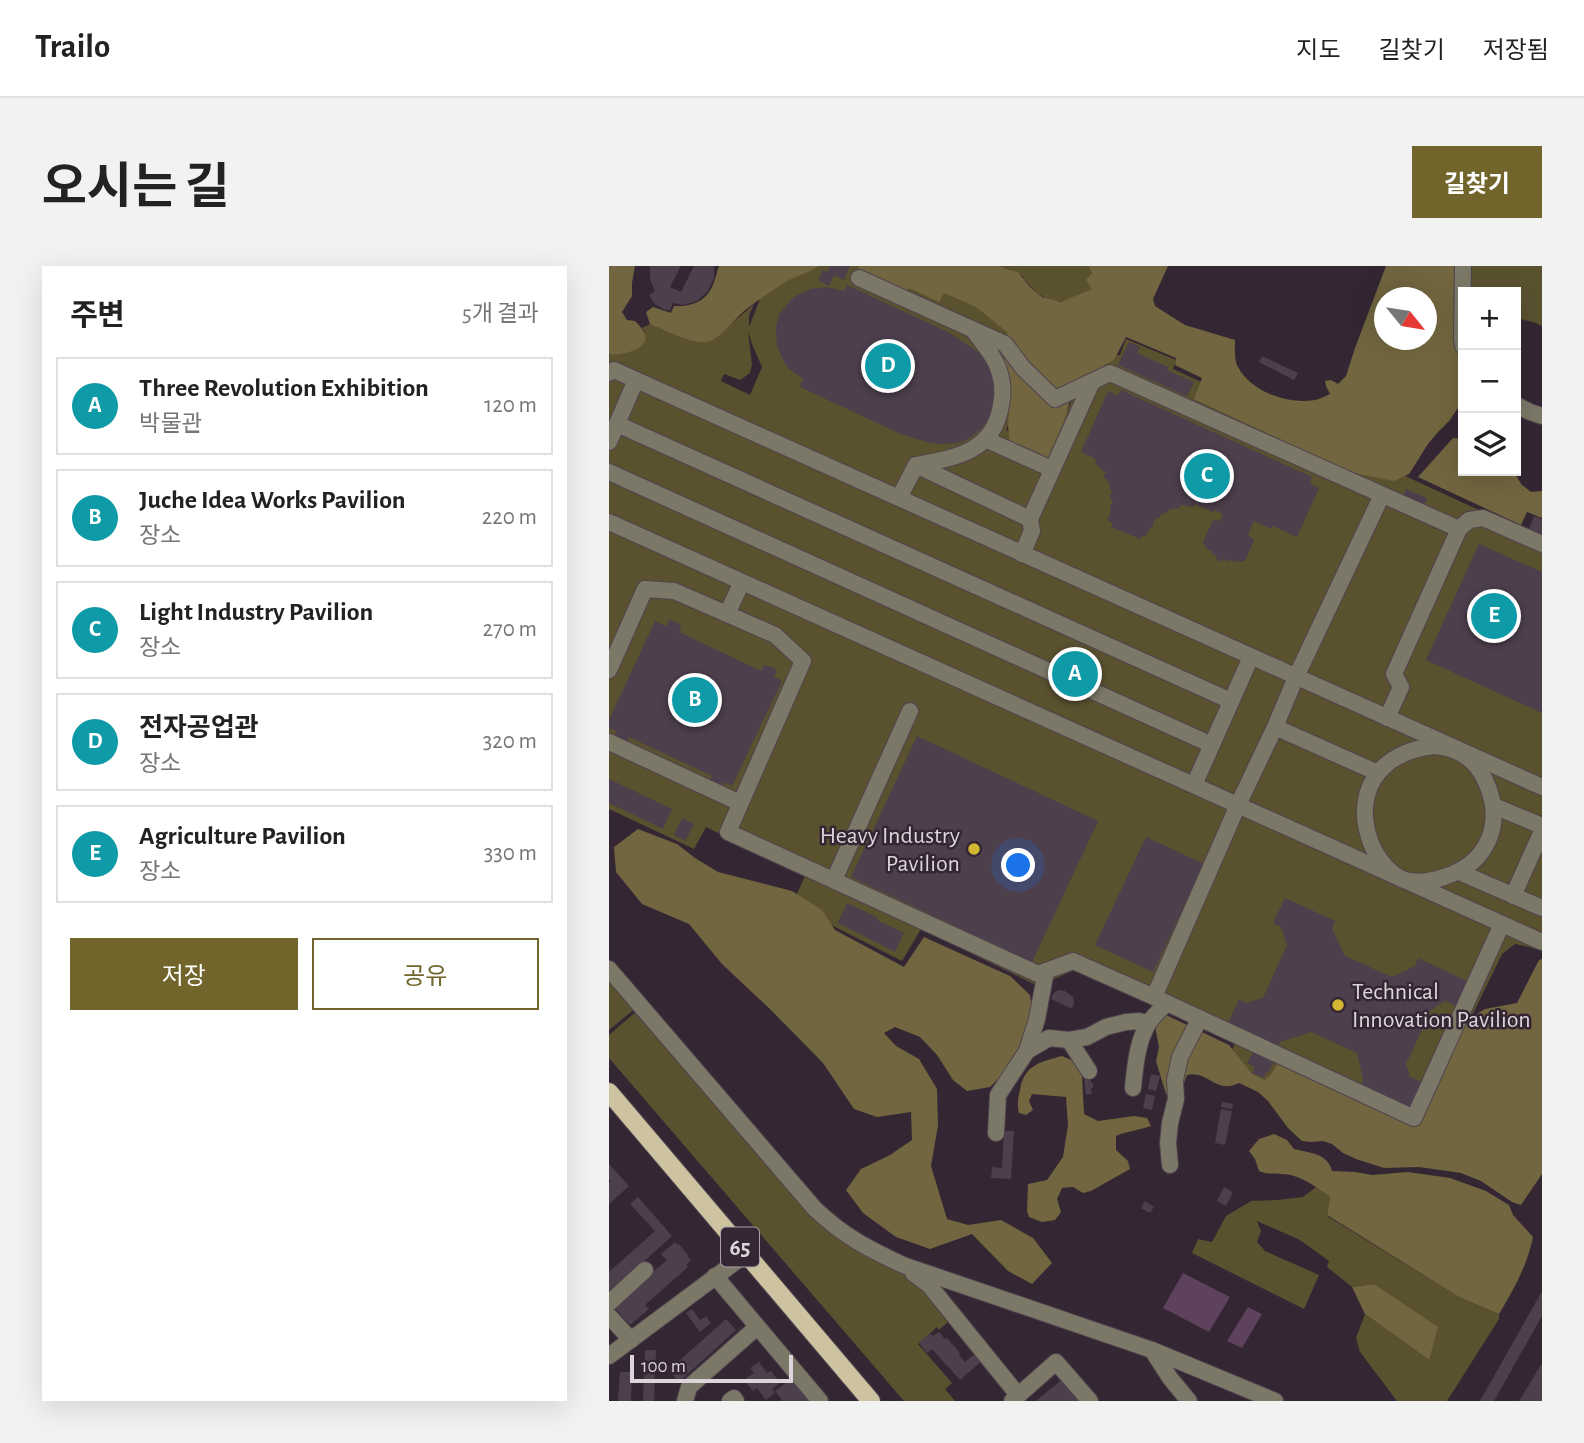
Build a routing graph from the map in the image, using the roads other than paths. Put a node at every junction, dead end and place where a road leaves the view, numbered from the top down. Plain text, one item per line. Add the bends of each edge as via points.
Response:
1 (1463, 266) edge
2 (859, 278) dead end
3 (1463, 287) edge
4 (973, 329) junction
5 (609, 373) edge
6 (636, 380) junction
7 (1091, 382) junction
8 (1521, 407) edge
9 (1542, 416) edge
10 (617, 425) junction
11 (986, 439) junction
12 (609, 442) edge
13 (916, 465) junction
14 (1052, 469) junction
15 (609, 472) edge
16 (1382, 495) junction
17 (899, 498) junction
18 (1030, 519) junction
19 (609, 522) edge
20 (1459, 530) junction
21 (1542, 544) edge
22 (1022, 554) junction
23 (742, 582) junction
24 (727, 614) junction
25 (1251, 657) junction
26 (609, 670) edge
27 (1296, 677) junction
28 (1231, 701) junction
29 (910, 711) dead end
30 (1387, 718) junction
31 (1275, 727) junction
32 (609, 742) edge
33 (1212, 745) junction
34 (1458, 750) junction
35 (1378, 773) junction
36 (1194, 786) junction
37 (1542, 787) edge
38 (740, 803) junction
39 (1238, 805) junction
40 (1494, 806) junction
41 (1542, 829) edge
42 (1459, 872) junction
43 (1401, 879) junction
44 (835, 880) junction
45 (1513, 896) junction
46 (1542, 908) edge
47 (1502, 924) junction
48 (1542, 942) edge
49 (609, 969) edge
50 (1046, 971) junction
51 (1160, 1000) junction
52 (1200, 1018) junction
53 (1148, 1023) junction
54 (1069, 1040) junction
55 (1027, 1051) junction
56 (1089, 1071) dead end
57 (1133, 1088) dead end
58 (609, 1092) edge
59 (996, 1133) dead end
60 (1170, 1164) dead end
61 (746, 1254) junction
62 (903, 1265) junction
63 (645, 1270) dead end
64 (715, 1276) junction
65 (609, 1303) edge
66 (609, 1316) edge
67 (757, 1327) junction
68 (631, 1340) junction
69 (1152, 1350) junction
70 (609, 1356) edge
71 (1015, 1398) edge
72 (685, 1401) edge
73 (730, 1401) edge
74 (736, 1401) edge
75 (820, 1401) edge
76 (871, 1401) edge
77 (1090, 1401) edge
78 (1189, 1401) edge
79 (1275, 1401) edge

1 - 3 street
2 - 4 street
4 - 7 street via 1005,344 1055,398
4 - 11 street via 996,362 1004,390 1000,414
5 - 6 street via 614,370
6 - 10 street
6 - 17 street
7 - 14 street
7 - 16 street via 1110,373
8 - 9 street
10 - 12 street
10 - 28 street
11 - 13 street via 949,459
11 - 14 street
13 - 17 street
13 - 18 street
14 - 18 street
15 - 33 street
16 - 20 street
16 - 27 street
17 - 22 street
18 - 22 street via 1032,531
19 - 23 street
20 - 21 street via 1469,520 1483,518
20 - 30 street via 1394,674 1401,687
22 - 25 street
23 - 24 street
23 - 36 street
24 - 26 street via 674,591 645,589
24 - 38 street via 775,635 803,661
25 - 27 street
25 - 28 street
27 - 30 street
27 - 31 street
28 - 33 street
29 - 44 street
30 - 34 street
31 - 35 street
31 - 39 street
32 - 38 street
33 - 36 street
34 - 35 street via 1435,746 1416,750 1397,757
34 - 37 street
34 - 40 street via 1482,773
35 - 43 street via 1366,797 1366,828 1377,856
36 - 39 street
38 - 44 street via 728,832
39 - 43 street
39 - 51 street
40 - 41 street
40 - 42 street via 1489,840 1478,857
41 - 45 street
42 - 43 street via 1434,881
42 - 45 street
43 - 47 street
44 - 50 street via 1038,974
45 - 46 street
47 - 48 street
47 - 52 street via 1413,1118
49 - 62 street via 815,1209 847,1236
50 - 51 street via 1073,961
50 - 55 street
51 - 52 street
51 - 53 street
52 - 60 street via 1180,1057 1175,1080
53 - 54 street via 1106,1027
53 - 57 street
54 - 55 street via 1049,1038
54 - 56 street
55 - 59 street via 998,1095
58 - 61 main road, 65
61 - 64 street
61 - 76 main road, 65
62 - 69 street
62 - 71 street via 929,1285
63 - 65 street
64 - 67 street
64 - 68 street
66 - 68 street
67 - 72 street via 689,1387
67 - 75 street
68 - 70 street
69 - 78 street
69 - 79 street
71 - 77 street via 1056,1362
73 - 74 street

